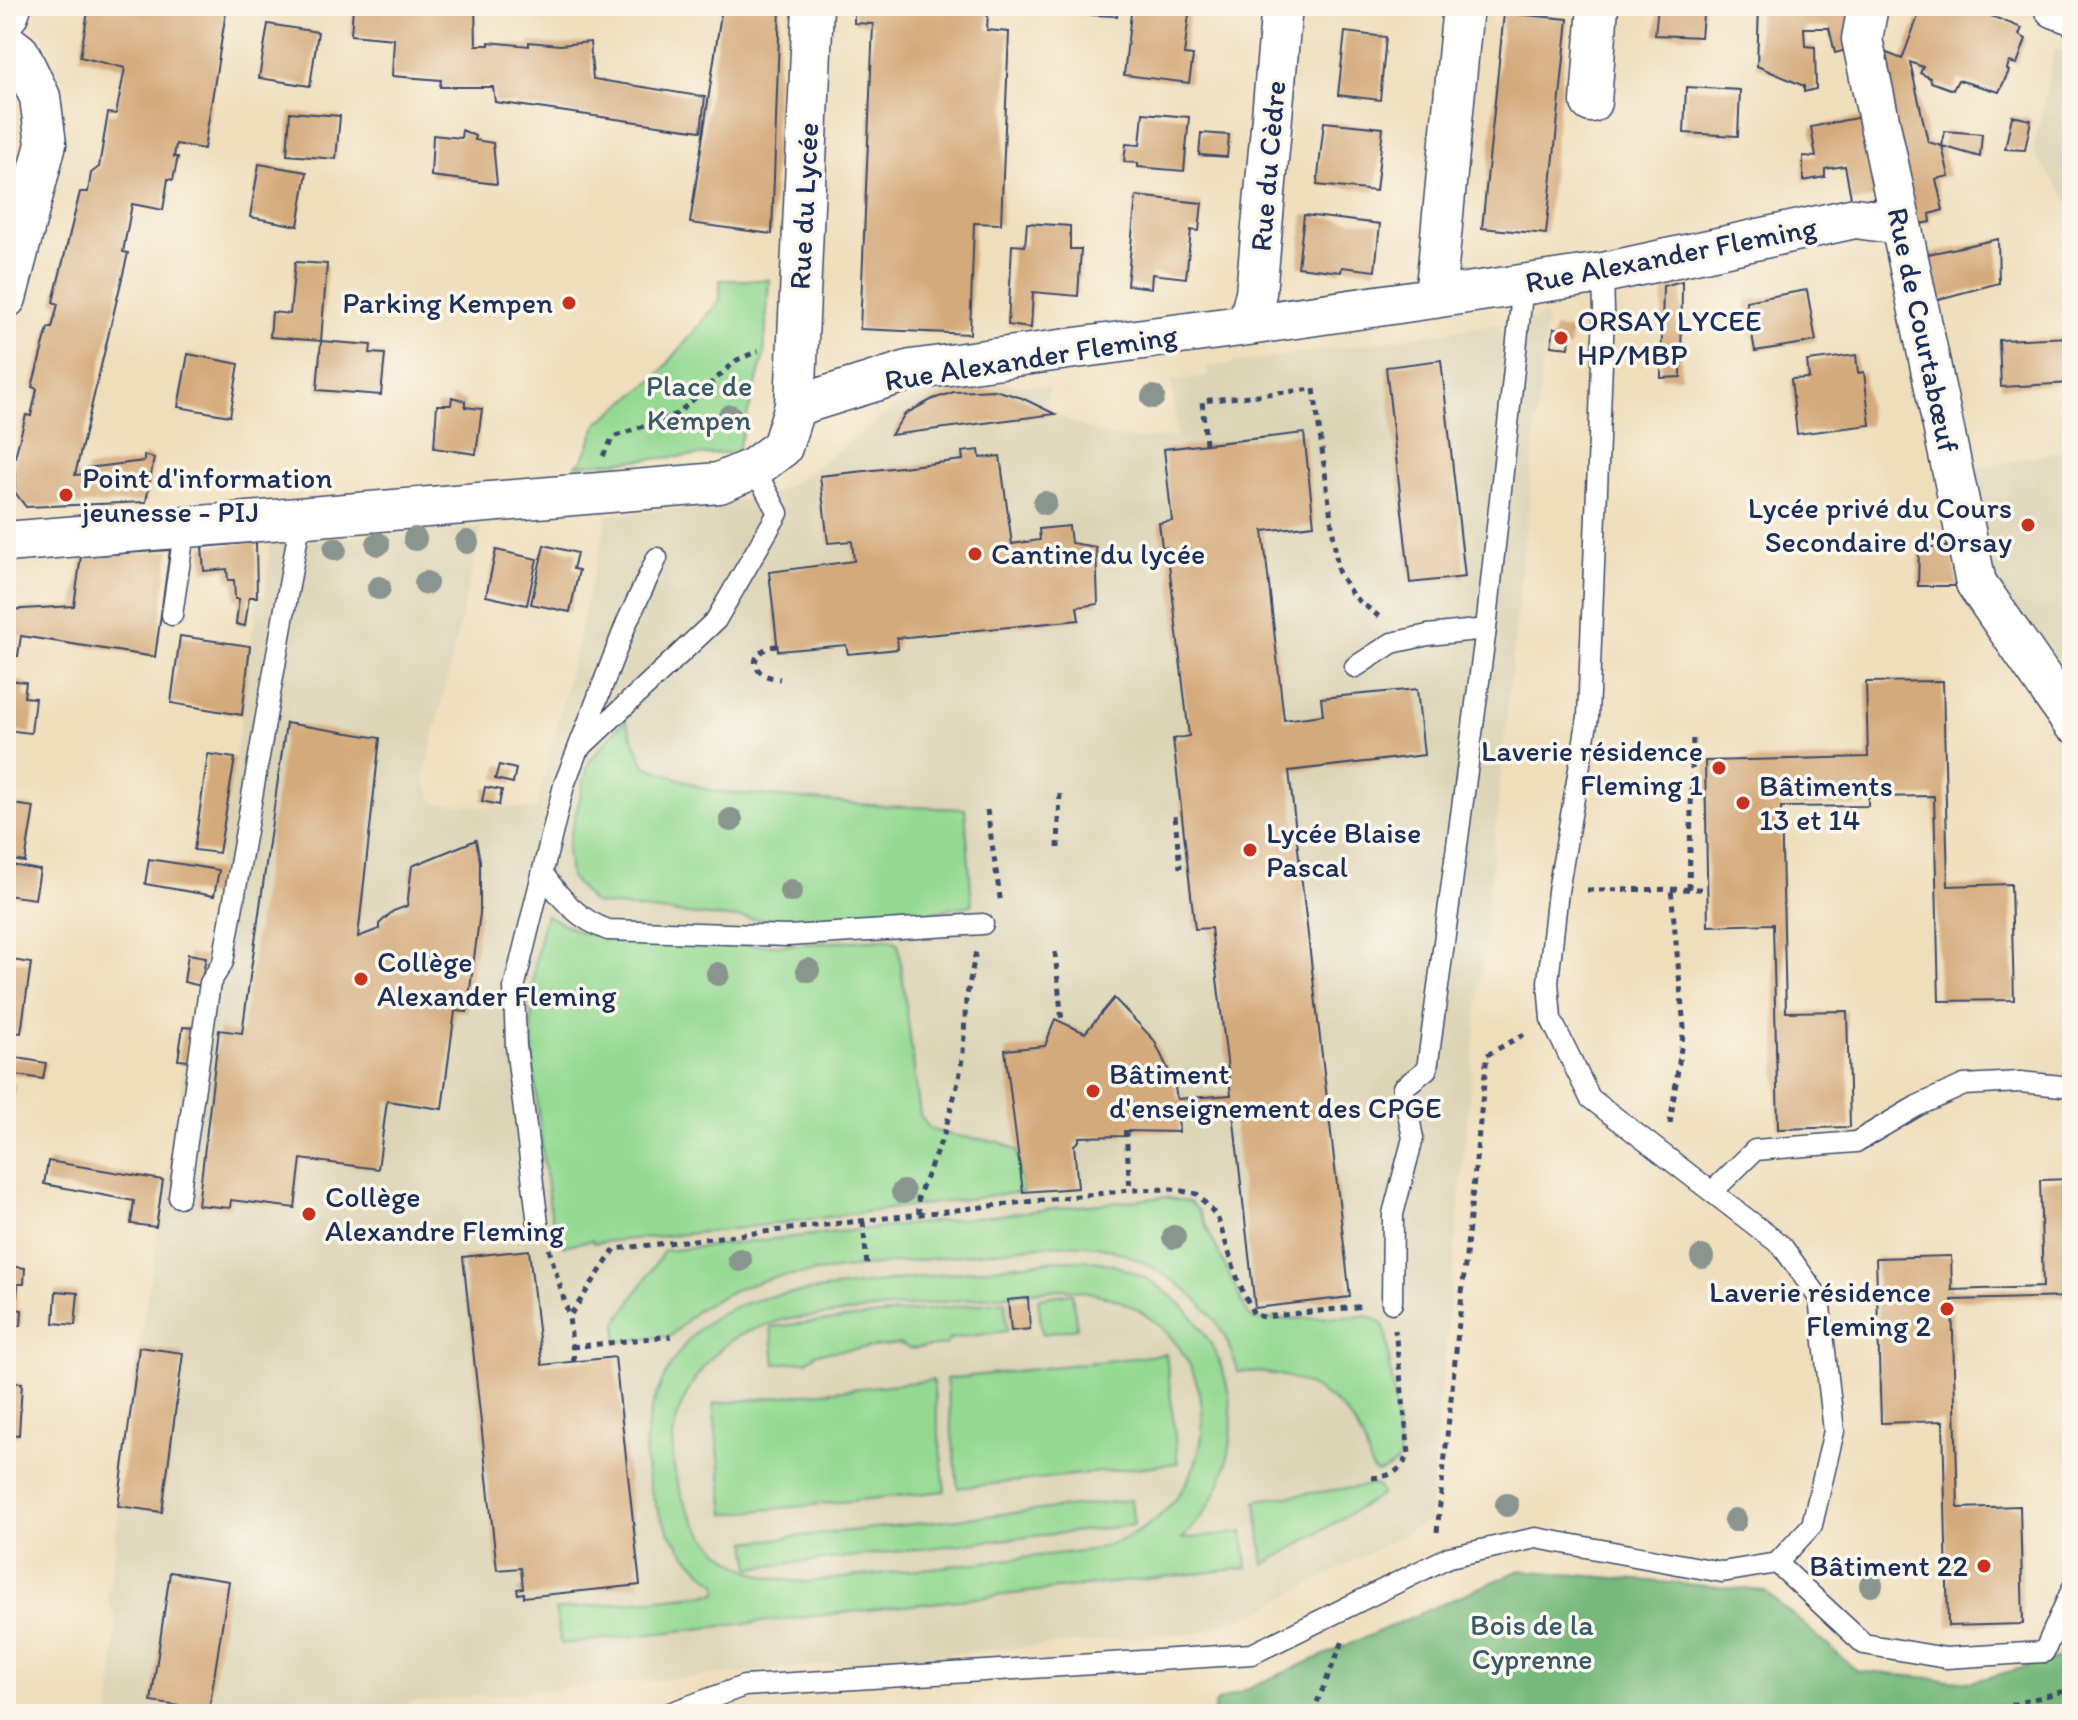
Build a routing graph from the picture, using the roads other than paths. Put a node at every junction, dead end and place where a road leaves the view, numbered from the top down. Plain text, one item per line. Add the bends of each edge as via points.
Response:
1 (9, 6) edge
2 (813, 6) edge
3 (1282, 6) edge
4 (1463, 6) edge
5 (1598, 6) edge
6 (1868, 6) edge
7 (2056, 6) edge
8 (2072, 12) edge
9 (6, 14) edge
10 (6, 43) edge
11 (1591, 102) dead end
12 (1900, 224) junction
13 (1603, 273) junction
14 (1523, 285) junction
15 (6, 298) edge
16 (1435, 298) junction
17 (1248, 325) junction
18 (795, 406) junction
19 (754, 468) junction
20 (301, 517) junction
21 (185, 526) junction
22 (6, 542) edge
23 (657, 558) dead end
24 (172, 615) dead end
25 (1486, 629) junction
26 (1355, 667) dead end
27 (2072, 722) edge
28 (578, 750) junction
29 (543, 874) junction
30 (983, 924) road end
31 (2072, 1087) edge
32 (1712, 1192) junction
33 (179, 1197) dead end
34 (538, 1224) road end
35 (1392, 1303) road end
36 (1777, 1563) junction
37 (2072, 1589) edge
38 (667, 1714) edge

1 - 9 main road
2 - 18 street, Rue du Lycée
3 - 17 street, Rue du Cèdre via 1256,293
4 - 16 street
5 - 11 street
6 - 12 street, Rue de Courtabœuf via 1862,39
7 - 8 main road
10 - 15 street via 19,53 40,97 46,144
12 - 13 street, Rue Alexander Fleming via 1855,218
12 - 27 street, Rue de Courtabœuf via 1976,583
13 - 14 street, Rue Alexander Fleming
13 - 32 lane via 1588,717 1558,891 1548,982 1551,1019 1590,1098
14 - 16 street, Rue Alexander Fleming
14 - 25 lane
16 - 17 street, Rue Alexander Fleming
17 - 18 street, Rue Alexander Fleming via 911,370
18 - 19 street via 782,447
19 - 20 street via 719,483
19 - 28 lane via 778,513 716,620
20 - 21 street
20 - 33 lane via 223,962 210,983
21 - 22 street
21 - 24 lane
23 - 28 lane
25 - 26 lane via 1392,643
25 - 35 lane via 1427,1069 1403,1088 1413,1138 1393,1214
28 - 29 lane
29 - 30 lane via 563,902 608,930 787,936
29 - 34 lane via 514,988
31 - 32 lane via 2020,1082 1964,1085 1856,1142 1755,1150
32 - 36 lane via 1782,1246 1819,1298 1834,1431 1812,1525
36 - 37 lane via 1864,1644 1946,1658 2044,1652
36 - 38 lane via 1722,1572 1536,1538 1449,1557 1252,1654 744,1686

